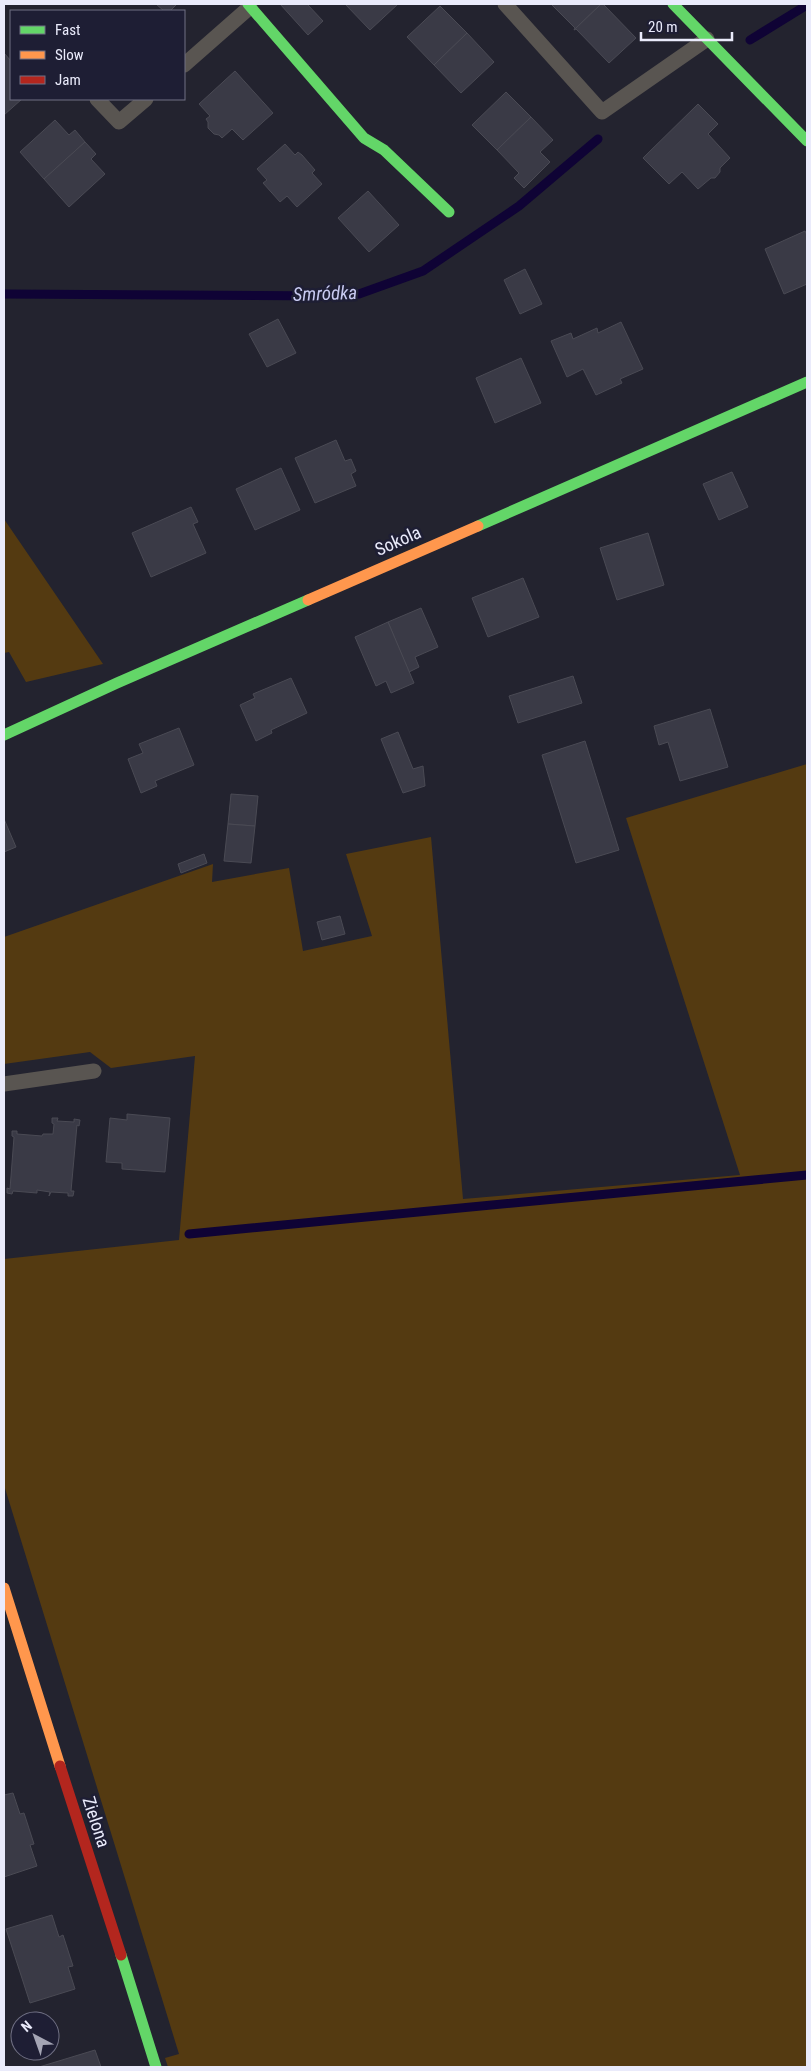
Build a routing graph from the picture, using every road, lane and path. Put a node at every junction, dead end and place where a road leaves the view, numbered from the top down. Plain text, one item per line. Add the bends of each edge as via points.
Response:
1 (505, 4) edge
2 (673, 4) edge
3 (249, 5) edge
4 (707, 39) junction
5 (185, 64) edge
6 (98, 100) edge
7 (145, 100) edge
8 (807, 142) edge
9 (449, 212) dead end
10 (807, 382) edge
11 (4, 735) edge
12 (94, 1071) dead end
13 (4, 1084) edge
14 (4, 1588) edge
15 (156, 2067) edge

1 - 4 lane via 602,112
2 - 4 street
3 - 5 lane
3 - 9 street via 364,138 384,150
4 - 8 street
6 - 7 lane via 119,122
10 - 11 street, Sokola
12 - 13 lane
14 - 15 street, Zielona

